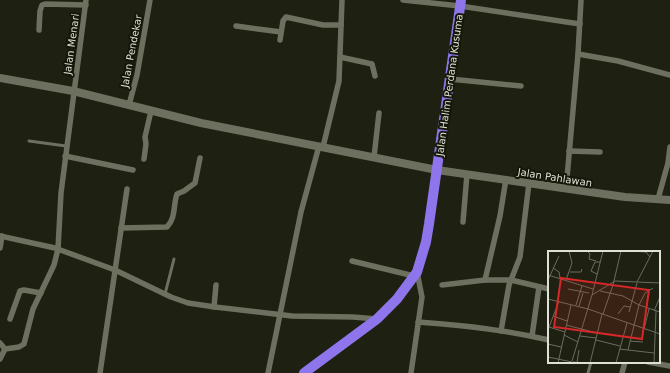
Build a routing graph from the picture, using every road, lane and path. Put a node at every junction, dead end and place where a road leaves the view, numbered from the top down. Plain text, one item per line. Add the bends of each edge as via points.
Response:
1 (150, 0) edge
2 (342, 0) edge
3 (403, 0) edge
4 (581, 0) edge
5 (86, 3) edge
6 (460, 3) edge
7 (580, 24) junction
8 (341, 25) junction
9 (236, 26) dead end
10 (39, 30) dead end
11 (281, 32) junction
12 (280, 40) dead end
13 (578, 54) junction
14 (340, 57) junction
15 (670, 74) edge
16 (375, 76) dead end
17 (0, 78) edge
18 (450, 79) junction
19 (521, 86) dead end
20 (73, 91) junction
21 (129, 105) junction
22 (151, 111) junction
23 (379, 113) dead end
24 (29, 141) dead end
25 (66, 146) junction
26 (321, 146) junction
27 (670, 147) edge
28 (569, 151) junction
29 (600, 152) dead end
30 (65, 156) junction
31 (374, 157) junction
32 (200, 158) dead end
33 (144, 159) dead end
34 (133, 170) dead end
35 (437, 170) junction
36 (467, 174) junction
37 (506, 179) junction
38 (529, 182) junction
39 (127, 189) dead end
40 (566, 189) junction
41 (658, 199) junction
42 (670, 200) edge
43 (463, 222) dead end
44 (121, 228) junction
45 (1, 236) edge
46 (0, 248) edge
47 (58, 249) junction
48 (174, 259) dead end
49 (352, 261) dead end
50 (115, 270) junction
51 (416, 274) junction
52 (485, 280) junction
53 (511, 280) junction
54 (216, 285) dead end
55 (442, 285) dead end
56 (539, 287) junction
57 (548, 289) edge
58 (41, 293) junction
59 (165, 294) junction
60 (214, 307) junction
61 (279, 314) junction
62 (10, 319) dead end
63 (378, 319) junction
64 (418, 322) junction
65 (501, 331) junction
66 (532, 336) junction
67 (548, 340) edge
68 (0, 343) edge
69 (6, 349) junction
70 (0, 359) edge
71 (591, 363) edge
72 (625, 363) edge
73 (654, 363) edge
74 (670, 366) edge
75 (100, 373) edge
76 (268, 373) edge
77 (304, 373) edge
78 (410, 373) edge
79 (588, 373) edge
80 (622, 373) edge

1 - 21 street, Jalan Pendekar
2 - 8 street
3 - 6 street
4 - 7 street
5 - 10 street via 45,4 40,11
5 - 20 street, Jalan Menari
6 - 7 street
6 - 18 highway, Jalan Halim Perdana Kusuma
7 - 13 street
8 - 11 street via 322,25 286,17
8 - 14 street
9 - 11 street
11 - 12 street
13 - 15 street
13 - 28 street
14 - 16 street via 372,64
14 - 26 street via 339,81
17 - 20 main road, Jalan Pahlawan
18 - 19 street
18 - 35 highway, Jalan Halim Perdana Kusuma
20 - 21 main road, Jalan Pahlawan
20 - 25 street, Jalan Menari
21 - 22 main road, Jalan Pahlawan
22 - 26 main road, Jalan Pahlawan
22 - 33 street via 145,137
23 - 31 street
24 - 25 lane
25 - 30 street, Jalan Menari
26 - 31 main road, Jalan Pahlawan
26 - 61 street via 301,212
27 - 41 street
28 - 29 street
28 - 40 street
30 - 34 street
30 - 47 street, Jalan Menari
31 - 35 main road, Jalan Pahlawan
32 - 44 street via 195,183 177,194 172,218 167,226
35 - 36 main road, Jalan Pahlawan
35 - 51 highway, Jalan Halim Perdana Kusuma via 427,236
36 - 37 main road, Jalan Pahlawan
36 - 43 street
37 - 38 main road, Jalan Pahlawan
37 - 52 street
38 - 40 main road, Jalan Pahlawan
38 - 53 street via 520,257
39 - 44 street
40 - 41 main road, Jalan Pahlawan
41 - 42 main road, Jalan Pahlawan
44 - 50 street
45 - 46 street
45 - 47 street
47 - 50 street
47 - 58 street, Jalan Menari via 54,265
48 - 59 lane
49 - 51 street
50 - 59 street
50 - 75 street
51 - 63 highway
51 - 64 street via 422,297
52 - 53 street
52 - 55 street
53 - 56 street
53 - 65 street
54 - 60 street
56 - 57 street
56 - 66 street
58 - 62 street via 20,291
58 - 69 street, Jalan Menari via 33,309 24,344
59 - 60 street via 188,303
60 - 61 street
61 - 63 street
61 - 76 street
63 - 77 highway
64 - 65 street via 456,324
64 - 78 street
65 - 66 street
66 - 67 street
68 - 69 street
69 - 70 street
71 - 79 lane
72 - 80 street
73 - 74 street

